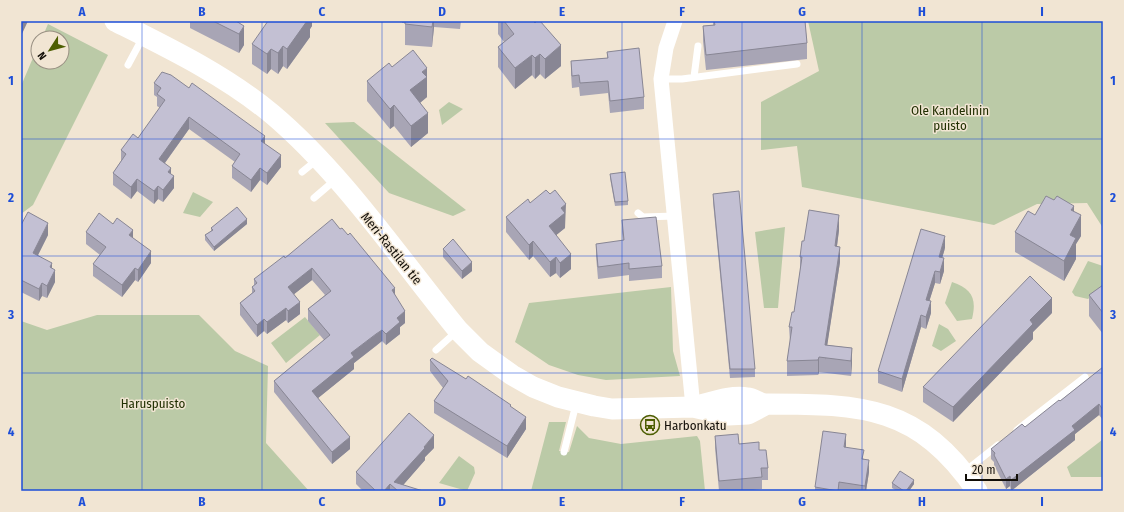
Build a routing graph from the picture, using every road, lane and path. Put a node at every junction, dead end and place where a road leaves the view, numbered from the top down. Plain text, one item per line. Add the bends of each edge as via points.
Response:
1 (115, 21) edge
2 (675, 21) edge
3 (141, 32) junction
4 (698, 46) dead end
5 (798, 64) dead end
6 (128, 65) dead end
7 (694, 77) junction
8 (661, 79) junction
9 (318, 159) junction
10 (302, 172) dead end
11 (336, 179) junction
12 (314, 198) dead end
13 (638, 213) dead end
14 (675, 216) junction
15 (458, 330) junction
16 (436, 350) dead end
17 (1085, 377) dead end
18 (577, 402) junction
19 (693, 407) junction
20 (1012, 434) edge
21 (1006, 439) edge
22 (564, 452) dead end
23 (964, 472) junction
24 (977, 491) edge

1 - 3 street, Meri-Rastilan tie
2 - 8 street via 666,48
3 - 6 lane
3 - 9 street, Meri-Rastilan tie via 238,89 270,113
4 - 7 lane
5 - 7 lane
7 - 8 lane
8 - 14 street
9 - 10 lane
9 - 11 street, Meri-Rastilan tie
11 - 12 lane
11 - 15 street, Meri-Rastilan tie
13 - 14 lane via 643,217
14 - 19 street
15 - 16 lane
15 - 18 street, Meri-Rastilan tie via 480,352 512,375 539,390
17 - 20 lane
18 - 19 street, Meri-Rastilan tie via 612,408
18 - 22 lane
19 - 23 street, Meri-Rastilan tie via 728,415 748,414 765,404 839,405 871,410 917,430 934,442
21 - 23 lane
23 - 24 street, Meri-Rastilan tie

